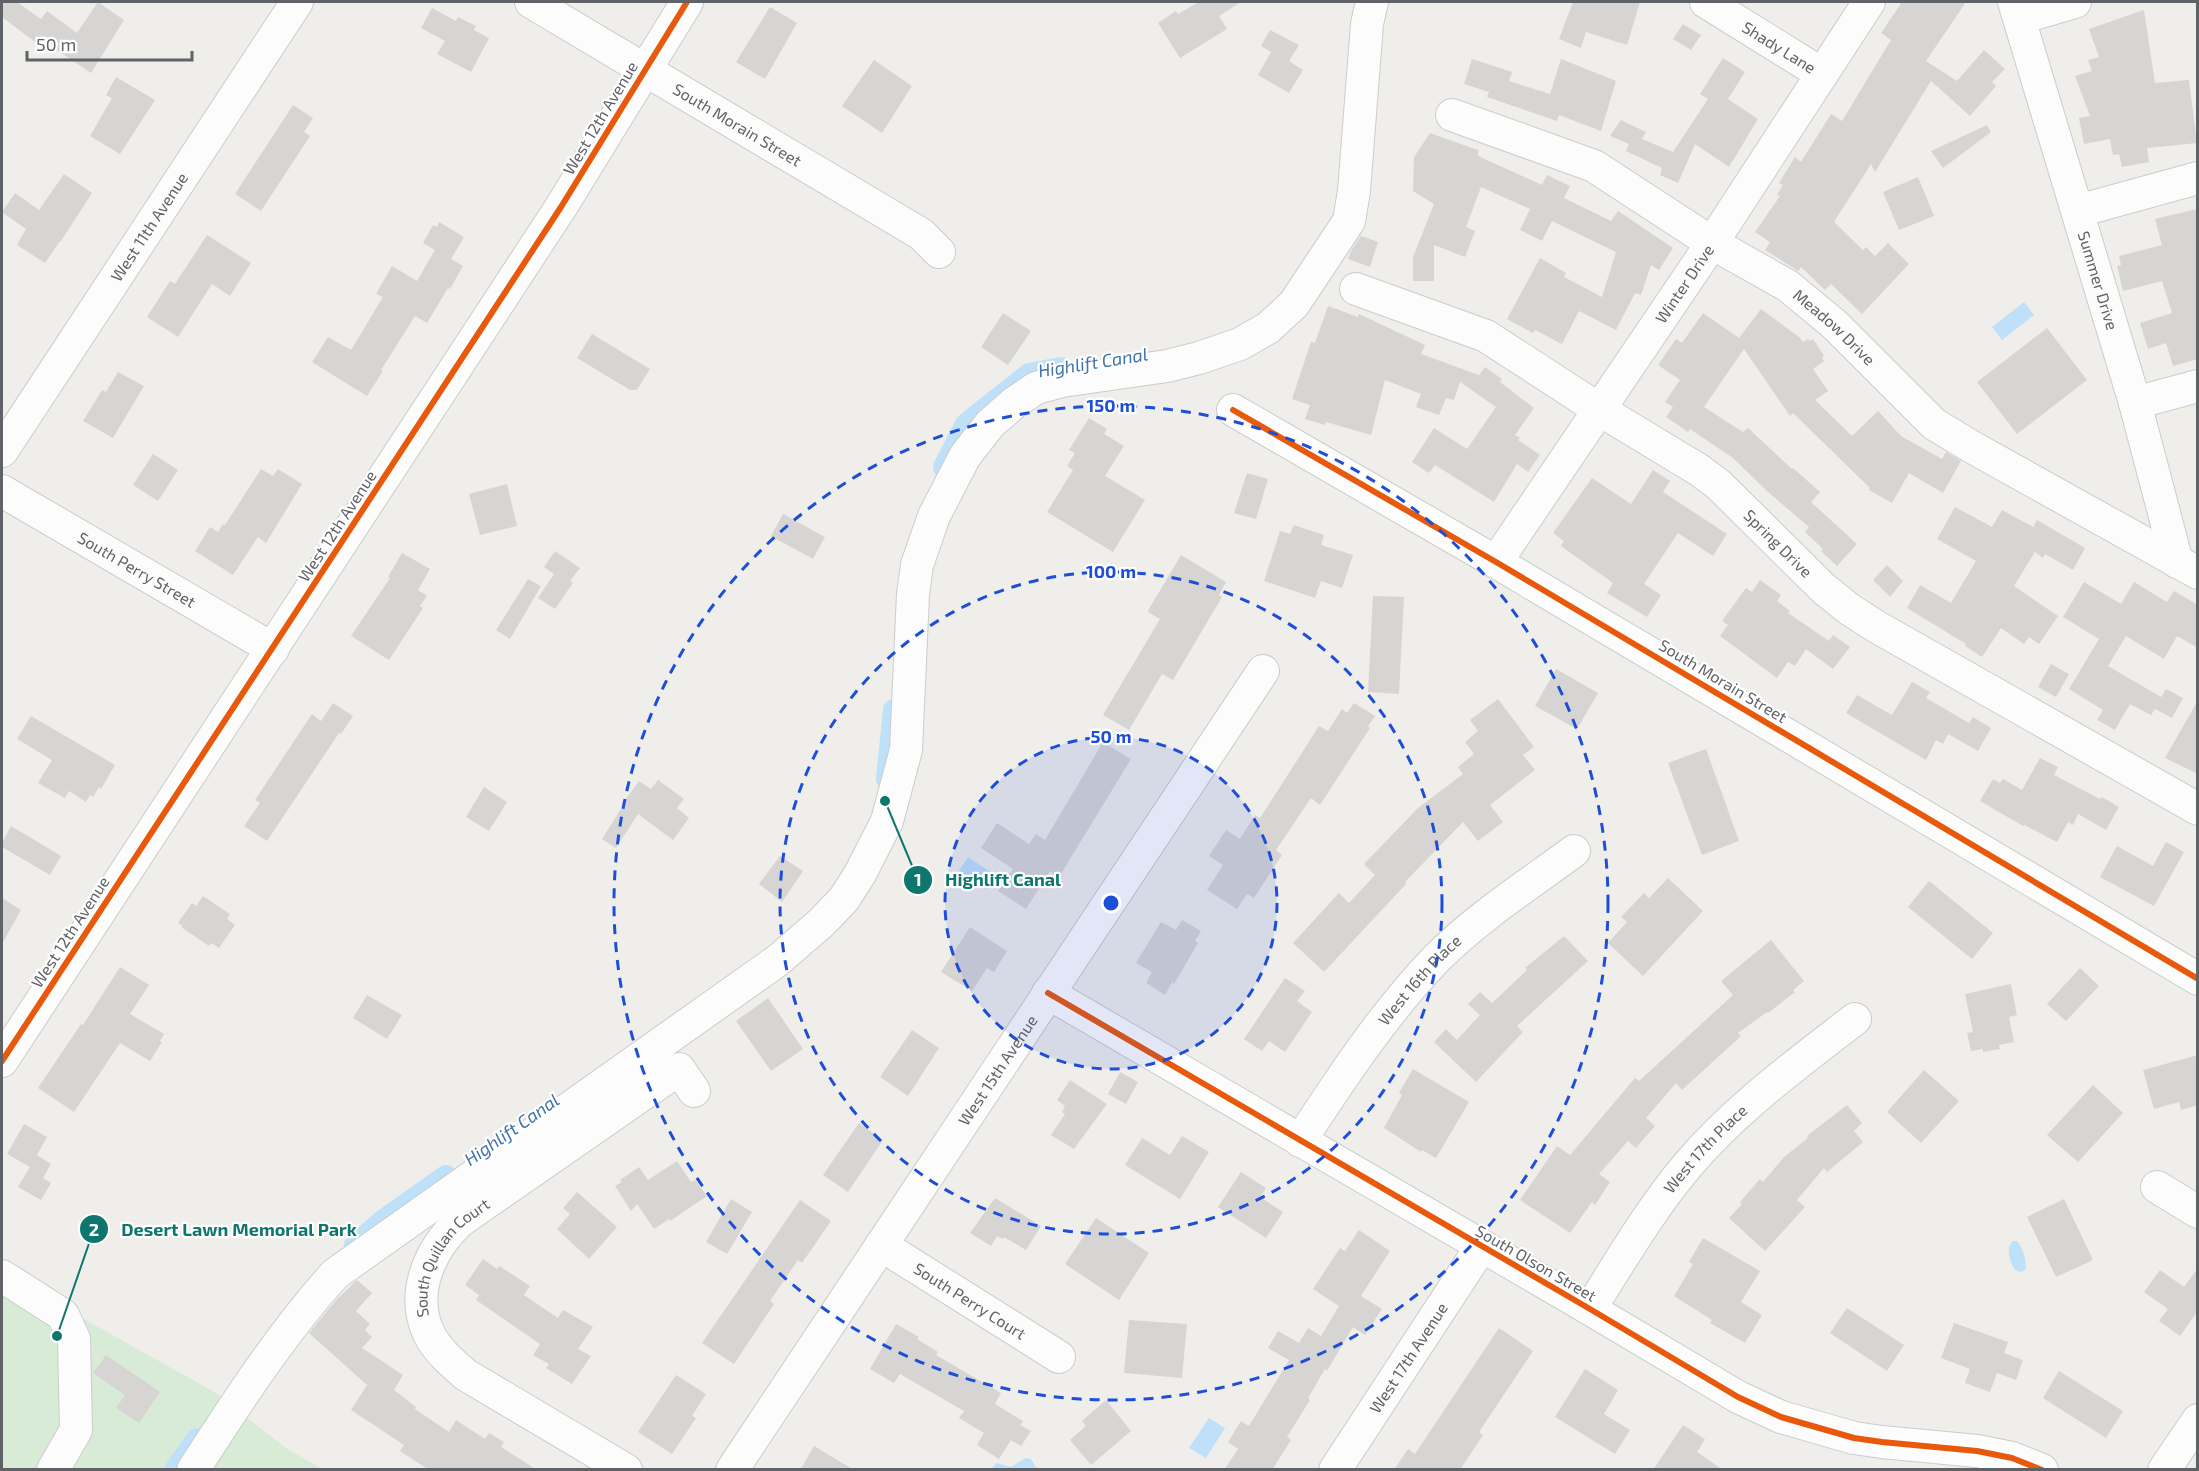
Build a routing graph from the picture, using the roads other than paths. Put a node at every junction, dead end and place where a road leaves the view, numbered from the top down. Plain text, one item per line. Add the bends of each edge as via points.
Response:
1 (297, 2) edge
2 (531, 2) edge
3 (687, 2) edge
4 (1372, 2) edge
5 (1706, 2) edge
6 (1869, 2) edge
7 (2075, 2) edge
8 (2017, 10) edge
9 (646, 69) junction
10 (1822, 74) junction
11 (1452, 115) dead end
12 (2198, 178) edge
13 (2078, 211) junction
14 (1712, 243) junction
15 (939, 252) dead end
16 (1356, 289) dead end
17 (2198, 386) edge
18 (2135, 403) junction
19 (1233, 410) dead end
20 (1600, 410) junction
21 (2, 451) edge
22 (2, 491) edge
23 (1496, 562) junction
24 (2187, 568) edge
25 (273, 649) junction
26 (1263, 671) dead end
27 (2198, 809) edge
28 (1574, 851) dead end
29 (2198, 979) edge
30 (1048, 993) junction
31 (1855, 1018) dead end
32 (2, 1060) edge
33 (694, 1091) dead end
34 (1300, 1141) junction
35 (2157, 1187) dead end
36 (2198, 1212) edge
37 (881, 1245) junction
38 (1481, 1247) junction
39 (2, 1276) edge
40 (1590, 1309) junction
41 (1059, 1358) dead end
42 (2198, 1420) edge
43 (1920, 1457) edge
44 (53, 1470) edge
45 (193, 1470) edge
46 (626, 1470) edge
47 (732, 1470) edge
48 (1335, 1470) edge
49 (2042, 1470) edge
50 (2164, 1470) edge

1 - 21 street, West 11th Avenue
2 - 9 street, South Morain Street
3 - 9 street, West 12th Avenue
4 - 45 street via 1349,221 1294,304 1249,339 1199,358 1036,388 990,424 965,456 934,516 917,566 906,750 895,796 874,848 844,899 777,961 335,1274 279,1342
5 - 10 street, Shady Lane
6 - 10 street, Winter Drive
7 - 8 street
8 - 13 street, Summer Drive
9 - 15 street, South Morain Street via 921,234
9 - 25 street, West 12th Avenue via 561,207
10 - 14 street, Winter Drive
11 - 14 street, Meadow Drive via 1594,166
12 - 13 street
13 - 18 street, Summer Drive
14 - 20 street, Winter Drive
14 - 24 street, Meadow Drive via 1788,286 1834,324 1934,424
16 - 20 street, Spring Drive via 1486,336
17 - 18 street
18 - 24 street, Summer Drive
19 - 23 street, South Morain Street
20 - 23 street, Winter Drive
20 - 27 street, Spring Drive via 1719,485 1849,609
22 - 25 street, South Perry Street
23 - 29 street, South Morain Street
25 - 32 street, West 12th Avenue
26 - 30 street, West 15th Avenue
28 - 34 street, West 16th Place via 1485,917 1401,997
30 - 34 street, South Olson Street
30 - 37 street, West 15th Avenue
31 - 40 street, West 17th Place via 1781,1076 1688,1165 1653,1210
33 - 46 street, South Quillan Court via 679,1069 460,1221 440,1243 424,1277 421,1299 429,1335 453,1364
34 - 38 street, South Olson Street
35 - 36 street
37 - 41 street, South Perry Court
37 - 47 street, West 15th Avenue
38 - 40 street, South Olson Street
38 - 48 street, West 17th Avenue
39 - 44 street via 63,1315 74,1339 76,1430
40 - 43 street, South Olson Street via 1738,1398 1781,1417
42 - 50 street
43 - 49 street, South Olson Street via 1977,1451 2012,1458

